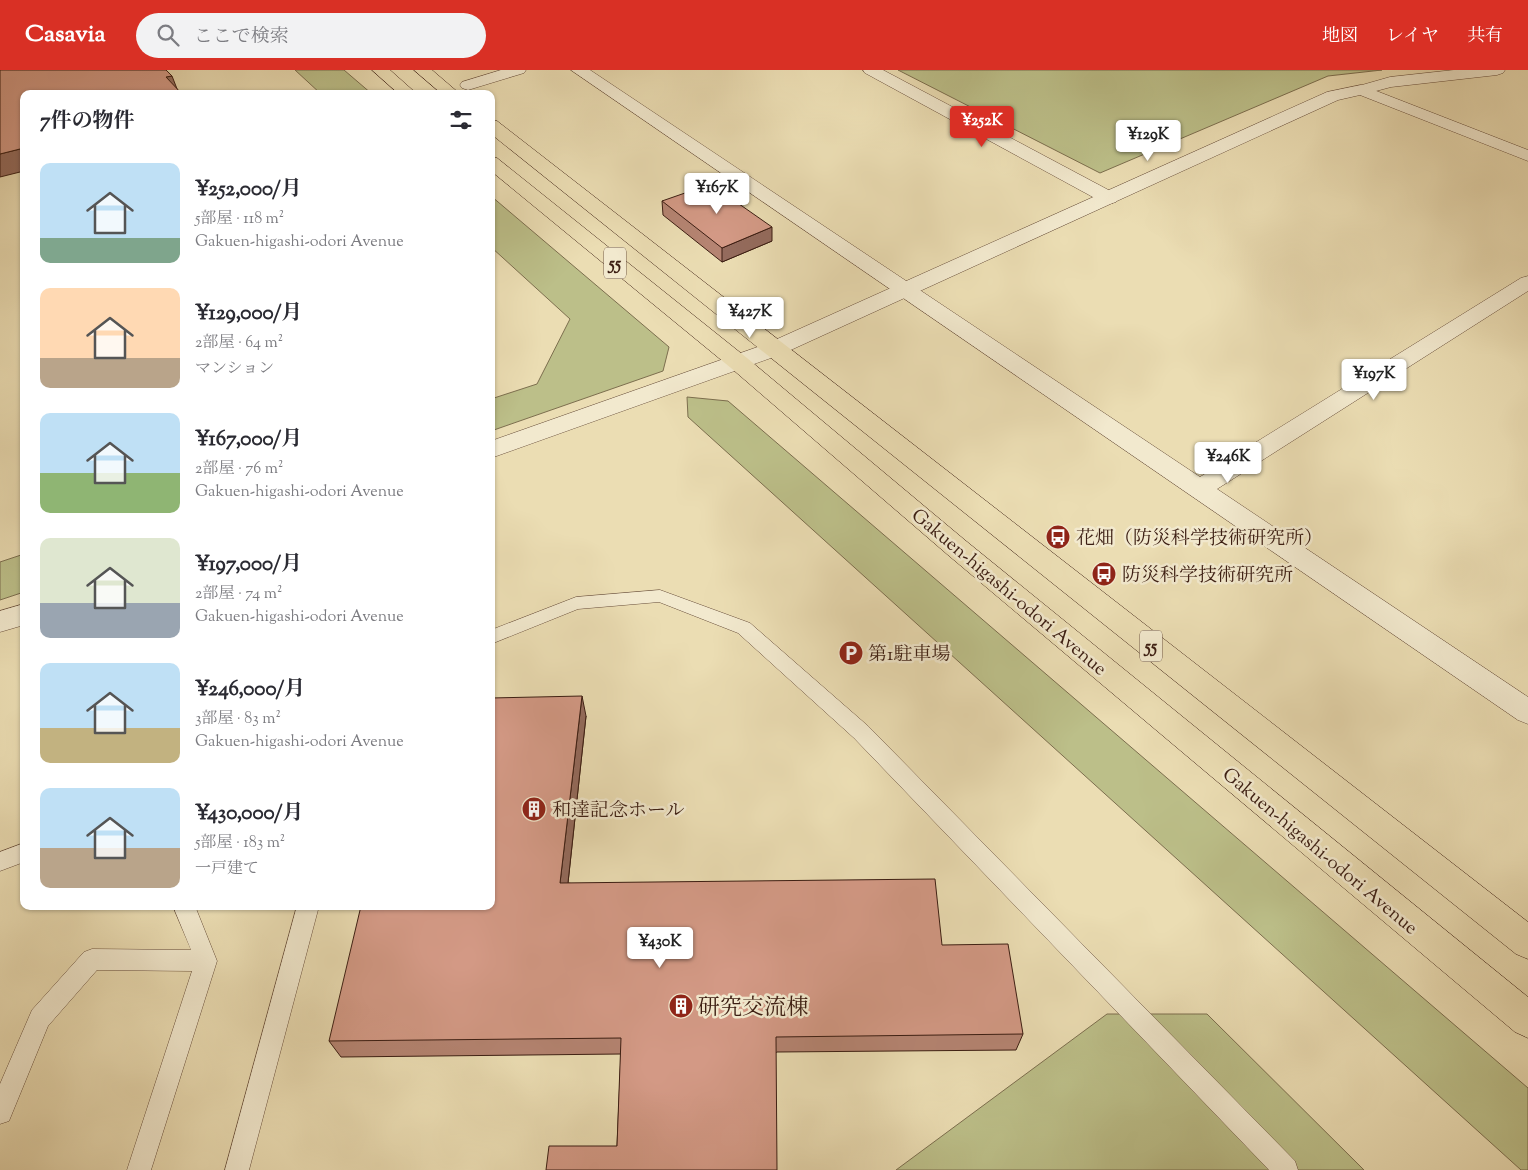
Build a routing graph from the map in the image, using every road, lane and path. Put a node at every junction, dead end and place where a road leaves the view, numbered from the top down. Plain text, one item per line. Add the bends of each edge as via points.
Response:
1 (380, 70) edge
2 (422, 70) edge
3 (518, 70) edge
4 (579, 70) edge
5 (871, 70) edge
6 (1497, 70) edge
7 (468, 85) dead end
8 (404, 90) edge
9 (447, 90) edge
10 (1361, 90) junction
11 (495, 128) edge
12 (1528, 156) edge
13 (495, 165) edge
14 (1109, 198) junction
15 (1528, 282) edge
16 (904, 290) junction
17 (774, 349) junction
18 (739, 363) junction
19 (495, 449) edge
20 (1199, 489) junction
21 (20, 615) edge
22 (0, 622) edge
23 (495, 635) edge
24 (1528, 712) edge
25 (20, 854) edge
26 (0, 862) edge
27 (186, 910) edge
28 (307, 910) edge
29 (1528, 943) edge
30 (206, 961) junction
31 (1528, 1020) edge
32 (0, 1112) edge
33 (139, 1170) edge
34 (237, 1170) edge
35 (1286, 1170) edge

1 - 8 main road
2 - 9 main road
3 - 7 street
4 - 16 street
5 - 14 street
6 - 10 street via 1390,82
10 - 12 street
10 - 14 street via 1333,96
11 - 17 main road, 55
13 - 18 main road, Gakuen-higashi-odori Avenue / 55
14 - 16 street
15 - 20 street
16 - 17 street
16 - 20 street
17 - 18 street
17 - 29 main road, 55
18 - 19 street
18 - 31 main road, Gakuen-higashi-odori Avenue / 55 via 964,554
20 - 24 street
21 - 22 street
23 - 35 lane via 576,603 660,596 744,628 861,732
25 - 26 lane
27 - 30 lane
28 - 34 lane
30 - 32 lane via 92,959 40,1018
30 - 33 lane

